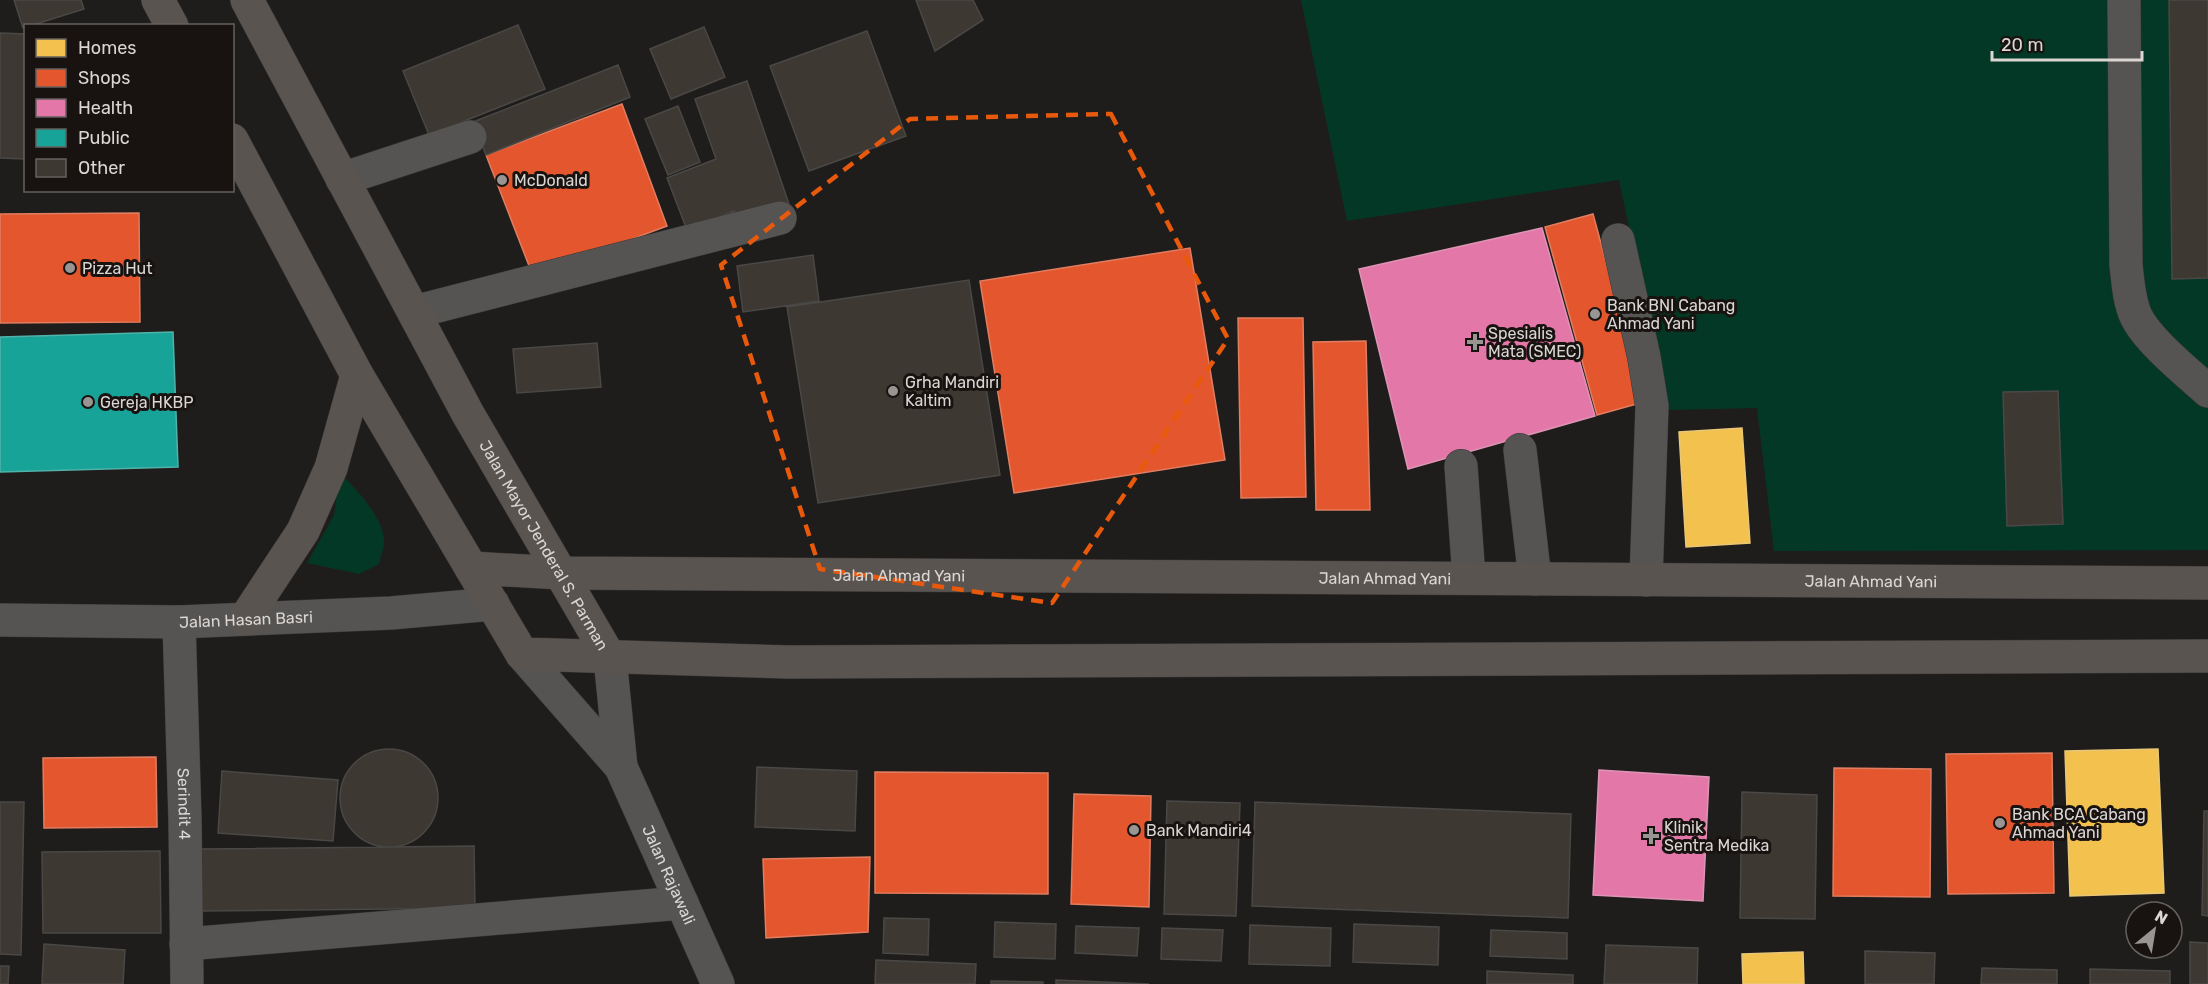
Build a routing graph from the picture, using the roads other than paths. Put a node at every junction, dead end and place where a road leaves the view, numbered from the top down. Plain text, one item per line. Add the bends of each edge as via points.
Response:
1 (158, 0) edge
2 (247, 0) edge
3 (2124, 0) edge
4 (171, 24) edge
5 (470, 137) dead end
6 (234, 144) edge
7 (342, 179) junction
8 (780, 218) dead end
9 (1618, 240) dead end
10 (414, 312) junction
11 (357, 375) junction
12 (2208, 391) edge
13 (1520, 450) dead end
14 (1461, 466) dead end
15 (471, 568) junction
16 (561, 573) junction
17 (1469, 579) junction
18 (1535, 579) junction
19 (1646, 580) junction
20 (2208, 583) edge
21 (492, 604) junction
22 (245, 619) junction
23 (0, 620) edge
24 (179, 622) junction
25 (522, 654) junction
26 (2208, 656) edge
27 (610, 658) junction
28 (621, 767) junction
29 (682, 903) junction
30 (186, 944) junction
31 (187, 984) edge
32 (718, 984) edge

1 - 4 main road
2 - 7 main road, Jalan Mayor Jenderal S. Parman
3 - 12 street via 2129,290 2136,317 2158,345
5 - 7 street
6 - 11 main road
7 - 10 main road, Jalan Mayor Jenderal S. Parman
8 - 10 street
9 - 19 street via 1652,406
10 - 16 main road, Jalan Mayor Jenderal S. Parman via 468,414
11 - 15 main road
11 - 22 main road via 331,468 303,531
13 - 18 street
14 - 17 street
15 - 16 main road, Jalan Ahmad Yani
15 - 21 main road
16 - 17 main road, Jalan Ahmad Yani
16 - 27 main road, Jalan Mayor Jenderal S. Parman
17 - 18 main road, Jalan Ahmad Yani
18 - 19 main road, Jalan Ahmad Yani
19 - 20 main road, Jalan Ahmad Yani
21 - 22 street, Jalan Hasan Basri
21 - 25 main road
22 - 24 street, Jalan Hasan Basri
23 - 24 street, Jalan Hasan Basri
24 - 30 street, Serindit 4
25 - 27 main road
25 - 28 street
26 - 27 main road via 813,662
27 - 28 street, Jalan Mayor Jenderal S. Parman
28 - 29 street, Jalan Rajawali
29 - 30 street
29 - 32 street, Jalan Rajawali
30 - 31 street, Serindit 4

